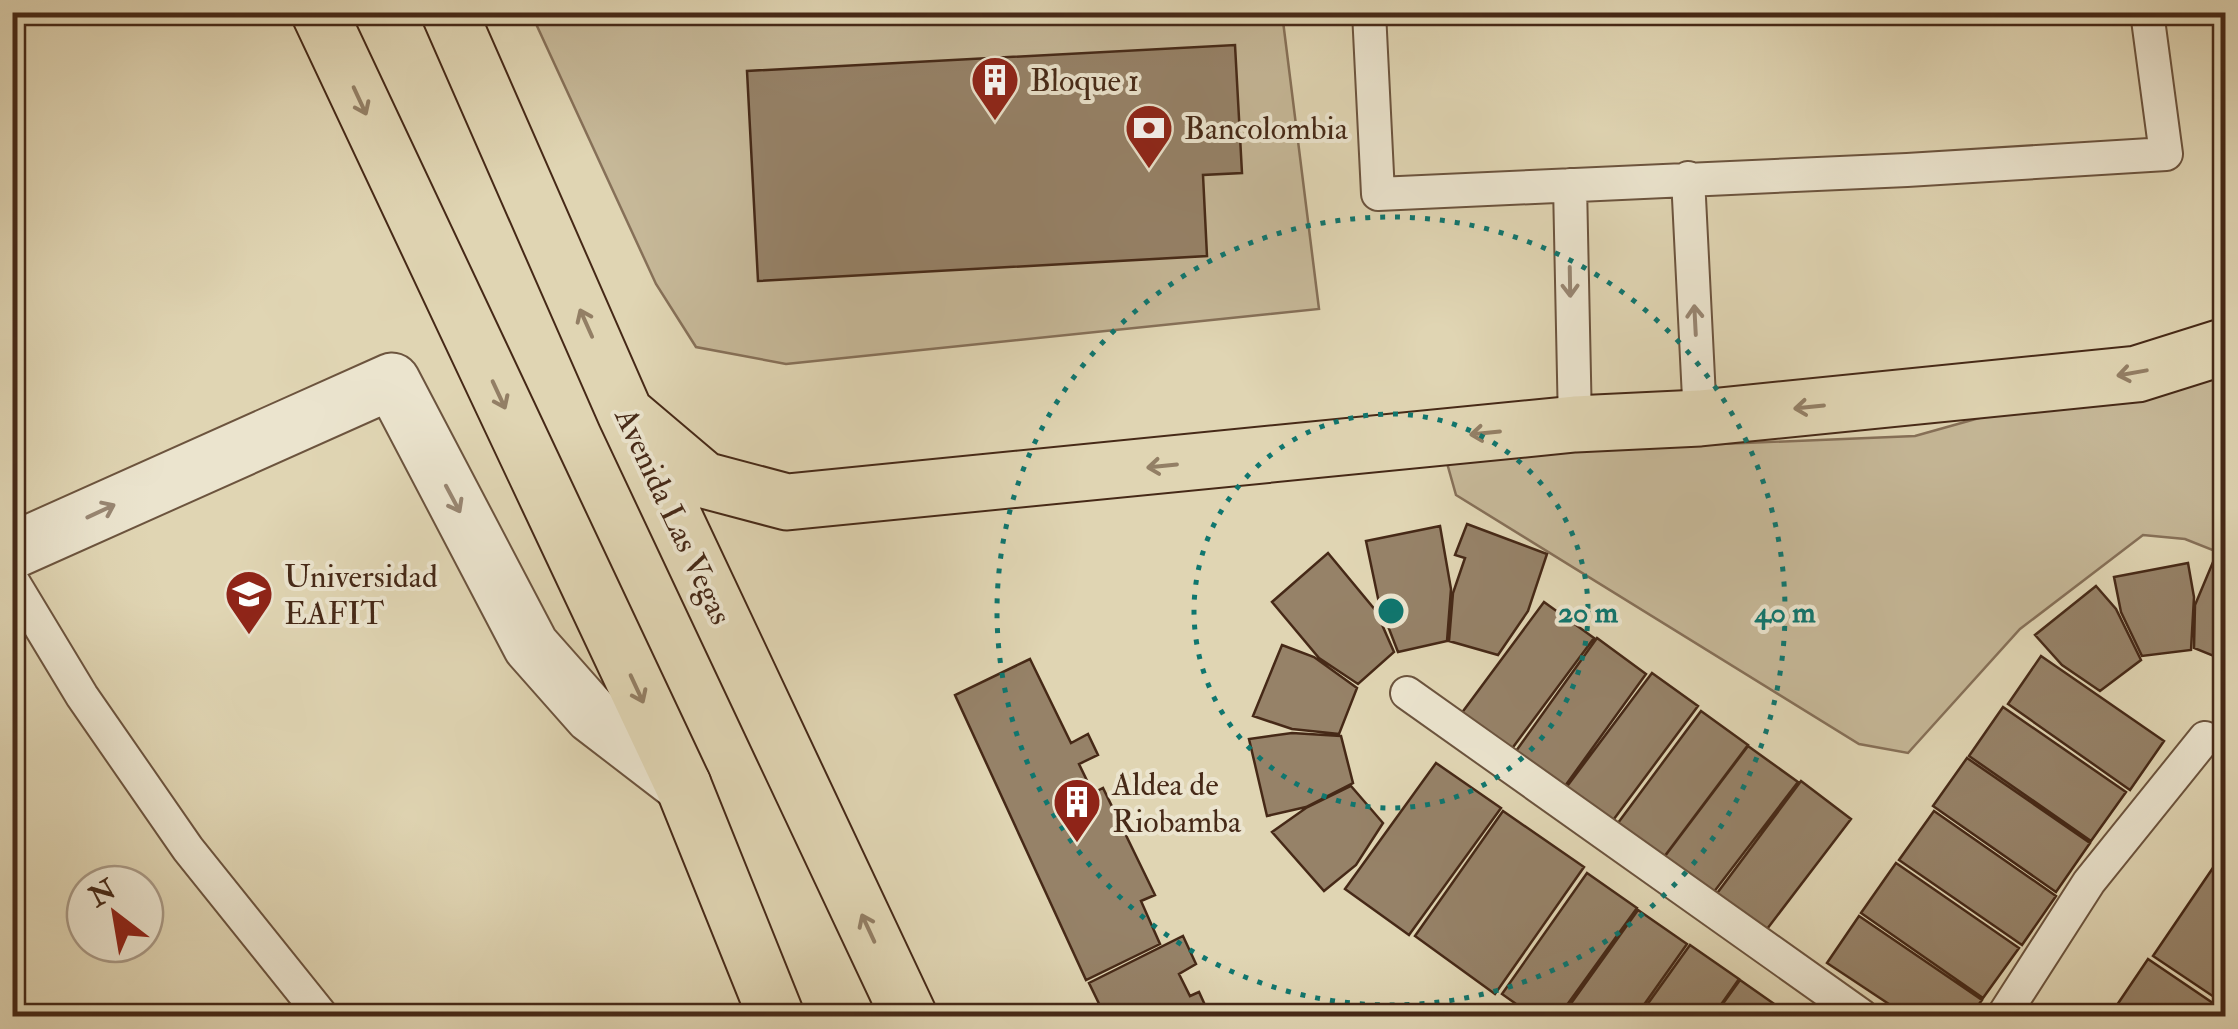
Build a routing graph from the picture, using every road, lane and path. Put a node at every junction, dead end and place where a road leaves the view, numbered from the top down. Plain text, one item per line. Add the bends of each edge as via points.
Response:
1 (319, 12) edge
2 (448, 12) edge
3 (1369, 12) edge
4 (2147, 12) edge
5 (1688, 178) junction
6 (1570, 184) junction
7 (2226, 346) edge
8 (626, 412) junction
9 (1700, 418) junction
10 (1575, 424) junction
11 (12, 552) edge
12 (12, 580) edge
13 (1407, 693) dead end
14 (2205, 738) dead end
15 (682, 785) junction
16 (322, 1016) edge
17 (776, 1016) edge
18 (909, 1016) edge
19 (1862, 1016) edge
20 (2003, 1016) edge

1 -> 15 main road
8 -> 2 main road, Avenida Las Vegas
3 - 6 lane via 1378,194
4 - 5 lane via 2166,154
5 - 6 lane
9 -> 5 lane
6 -> 10 lane
7 -> 9 main road via 2138,374
10 -> 8 main road via 788,502 704,480
18 -> 8 main road, Avenida Las Vegas
9 - 10 main road
11 -> 15 street via 392,381 530,646 592,715
12 - 16 lane via 188,850
13 - 19 lane
14 - 20 lane via 2089,882
15 - 17 main road

